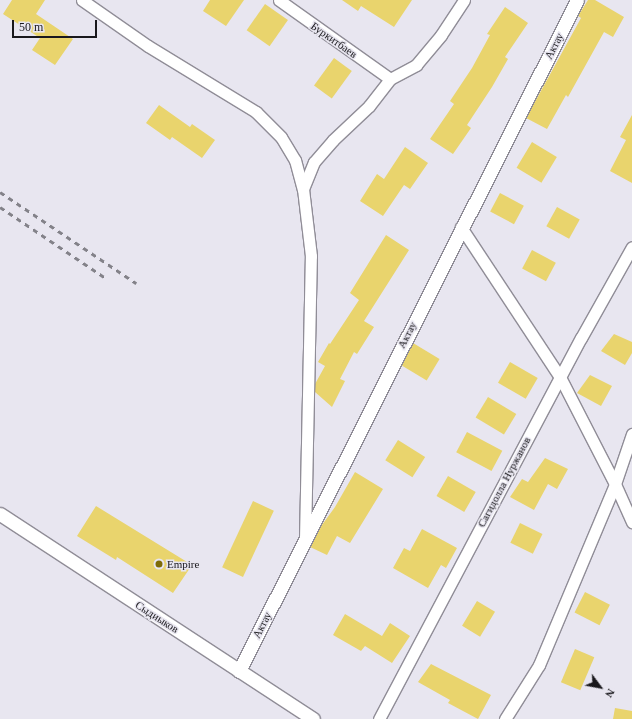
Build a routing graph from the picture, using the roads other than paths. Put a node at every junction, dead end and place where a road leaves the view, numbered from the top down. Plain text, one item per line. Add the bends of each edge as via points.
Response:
1 (82, 0) edge
2 (278, 0) edge
3 (464, 0) edge
4 (577, 0) edge
5 (390, 79) junction
6 (303, 189) junction
7 (461, 227) junction
8 (632, 247) edge
9 (560, 377) junction
10 (632, 434) edge
11 (615, 484) junction
12 (0, 514) edge
13 (632, 522) edge
14 (305, 538) junction
15 (239, 671) junction
16 (313, 719) edge
17 (379, 719) edge
18 (505, 719) edge

1 - 6 street via 148,46 256,112 281,137 295,160
2 - 5 street, Буркитбаев
3 - 5 street via 442,35 416,65
4 - 7 street, Актау
5 - 6 street via 369,106 314,162
6 - 14 street via 311,256
7 - 9 street
7 - 14 street, Актау
8 - 9 street, Сагидолла Нуржанов
9 - 11 street
9 - 17 street, Сагидолла Нуржанов
10 - 11 street
11 - 13 street
11 - 18 street via 538,665
12 - 15 street, Сыдиыков
14 - 15 street, Актау
15 - 16 street, Сыдиыков

